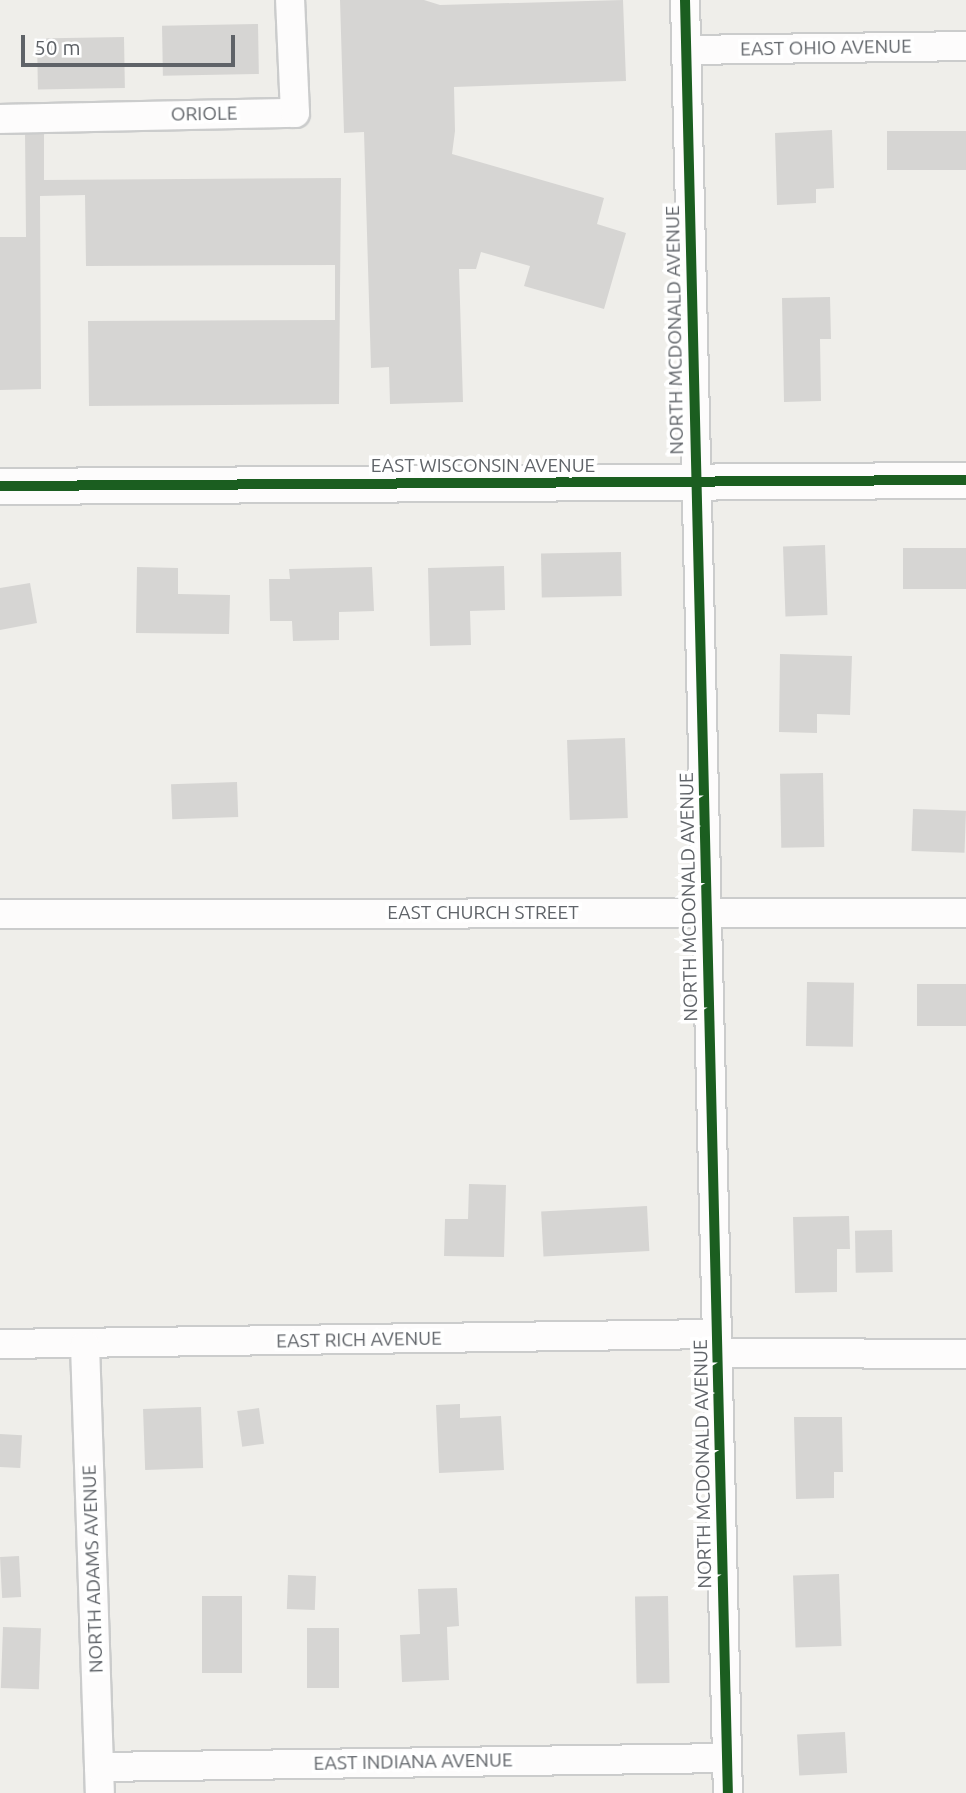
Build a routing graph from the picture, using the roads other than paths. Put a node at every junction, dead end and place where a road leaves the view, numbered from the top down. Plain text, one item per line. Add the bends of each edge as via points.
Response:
1 (290, 0) edge
2 (685, 0) edge
3 (966, 46) edge
4 (686, 50) junction
5 (0, 119) edge
6 (966, 480) edge
7 (697, 482) junction
8 (0, 486) edge
9 (707, 913) junction
10 (966, 913) edge
11 (0, 914) edge
12 (0, 1344) edge
13 (718, 1344) junction
14 (85, 1345) junction
15 (966, 1354) edge
16 (727, 1758) junction
17 (100, 1780) edge
18 (728, 1793) edge

1 - 5 street, ORIOLE via 295,113
2 - 4 street, NORTH MCDONALD AVENUE
3 - 4 street, EAST OHIO AVENUE
4 - 7 street, NORTH MCDONALD AVENUE
6 - 7 street, EAST WISCONSIN AVENUE
7 - 8 street, EAST WISCONSIN AVENUE
7 - 9 street, NORTH MCDONALD AVENUE
9 - 10 street, EAST CHURCH STREET
9 - 11 street, EAST CHURCH STREET
9 - 13 street, NORTH MCDONALD AVENUE
12 - 14 street, EAST RICH AVENUE
13 - 14 street, EAST RICH AVENUE
13 - 15 street, EAST RICH AVENUE
13 - 16 street, NORTH MCDONALD AVENUE
14 - 17 street, NORTH ADAMS AVENUE
16 - 17 street, EAST INDIANA AVENUE
16 - 18 street, NORTH MCDONALD AVENUE

